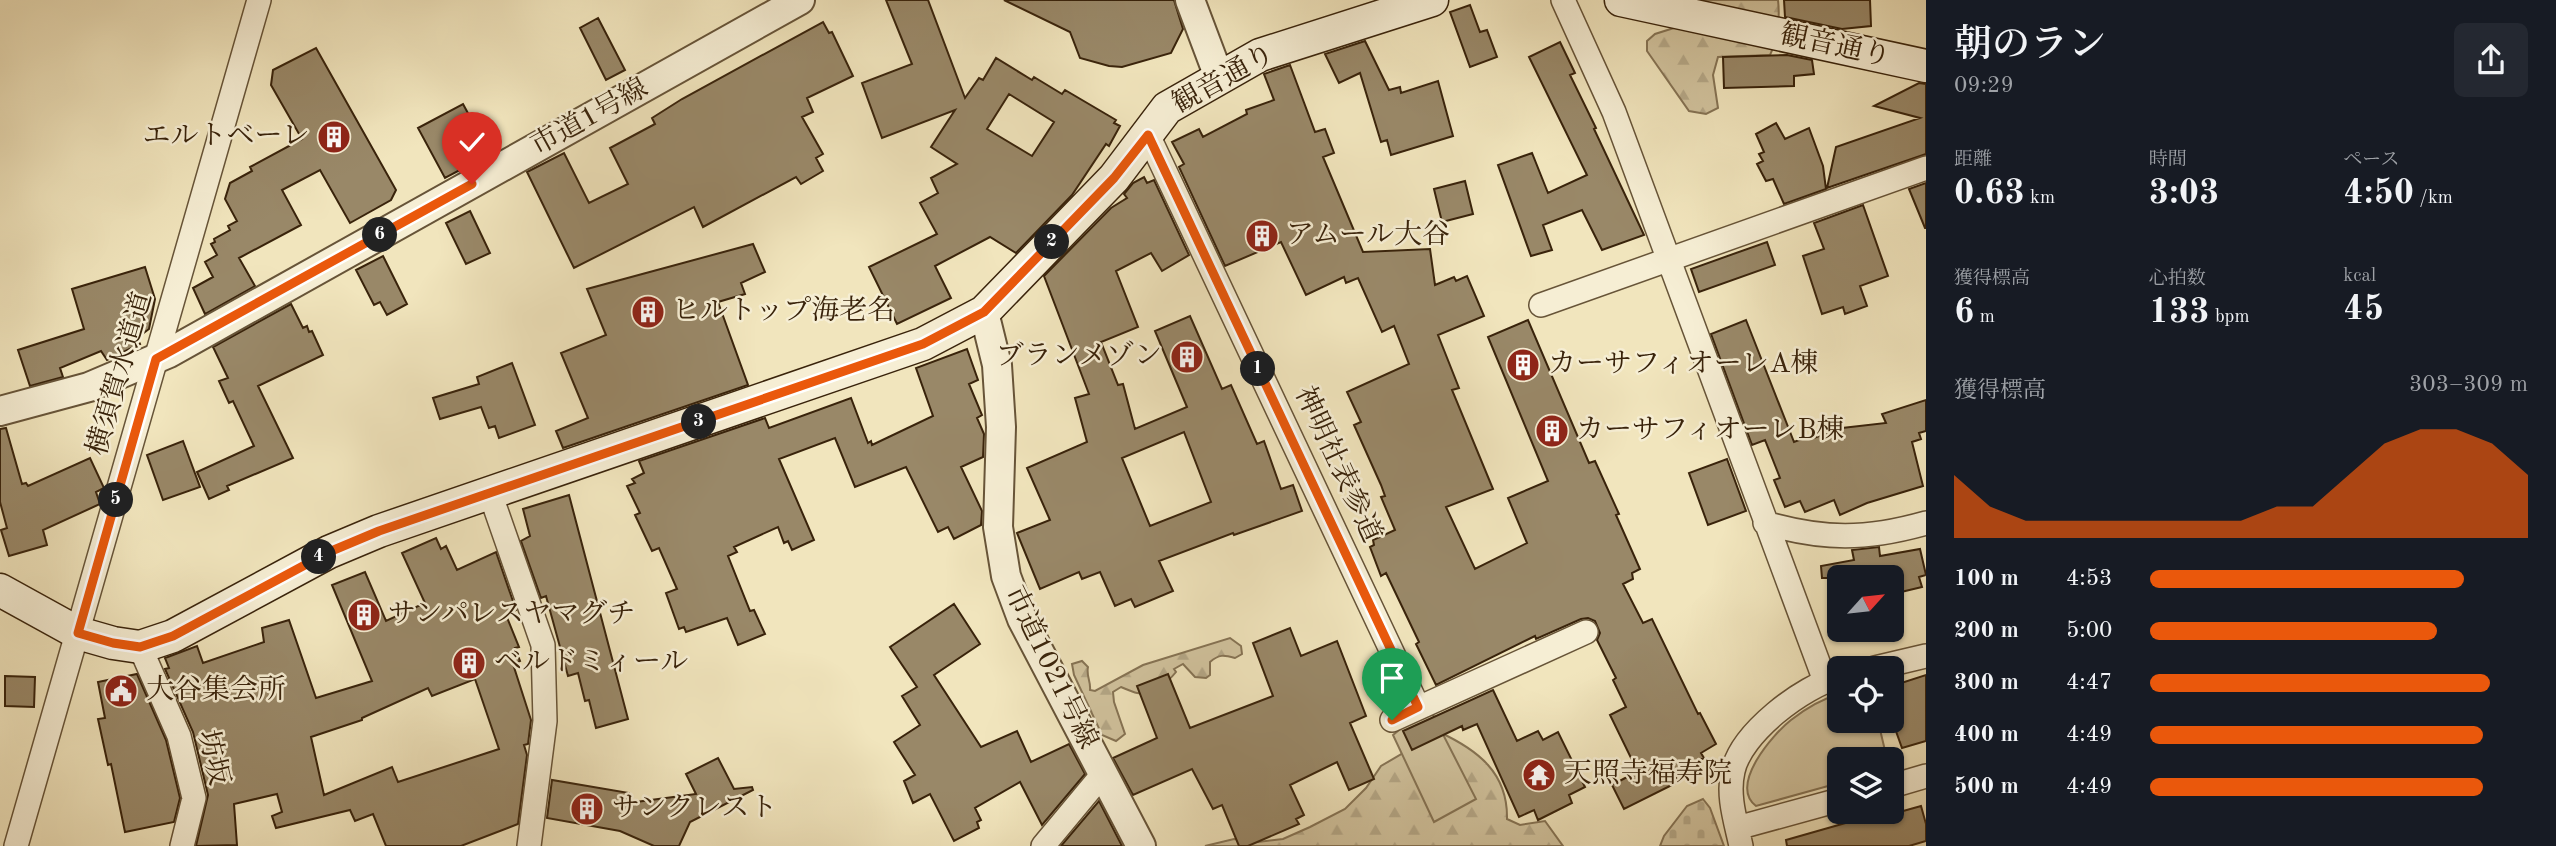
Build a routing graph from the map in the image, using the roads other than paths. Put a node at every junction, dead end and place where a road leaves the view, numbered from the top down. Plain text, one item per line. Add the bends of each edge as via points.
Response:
1 (259, 0) edge
2 (800, 0) edge
3 (1190, 0) edge
4 (1432, 0) edge
5 (1563, 0) edge
6 (1621, 0) edge
7 (1926, 66) edge
8 (1219, 77) junction
9 (1148, 135) junction
10 (1926, 168) edge
11 (1669, 258) junction
12 (1541, 305) dead end
13 (984, 312) junction
14 (156, 359) junction
15 (0, 411) edge
16 (490, 493) junction
17 (1765, 523) junction
18 (1926, 523) edge
19 (0, 590) edge
20 (1586, 632) dead end
21 (78, 633) junction
22 (140, 647) junction
23 (1926, 656) edge
24 (1904, 661) edge
25 (1827, 667) edge
26 (1827, 682) edge
27 (1418, 707) junction
28 (1392, 720) dead end
29 (1102, 775) junction
30 (1926, 776) edge
31 (1904, 782) edge
32 (1827, 804) edge
33 (1739, 837) edge
34 (16, 846) edge
35 (182, 846) edge
36 (529, 846) edge
37 (1042, 846) edge
38 (1141, 846) edge

1 - 14 street, 横須賀水道道
2 - 14 street, 市道1号線
3 - 8 street
4 - 8 main road, 観音通り via 1260,55
5 - 11 street via 1614,111
6 - 7 main road, 観音通り
8 - 9 main road, 観音通り via 1167,107
9 - 13 main road, 観音通り via 1114,178
9 - 27 street, 神明社表参道
10 - 11 street
11 - 12 street
11 - 17 street
13 - 16 main road, 観音通り via 923,344
13 - 29 street, 市道1021号線 via 997,365 1001,427 998,527 1006,576 1022,619
14 - 15 street, 市道1号線 via 89,387
14 - 21 street, 横須賀水道道
16 - 22 main road, 観音通り via 329,552 173,636
16 - 36 street via 543,645 545,720
17 - 18 street via 1797,532 1864,537
17 - 25 street
19 - 21 main road, 観音通り
20 - 27 street
21 - 22 main road, 観音通り
21 - 34 street, 横須賀水道道
22 - 35 street, 坊坂 via 179,736 194,798
23 - 24 street
26 - 33 street via 1772,716 1740,755 1733,769 1731,793
27 - 28 street
29 - 37 street
29 - 38 street, 市道1021号線
30 - 31 street
32 - 33 street

